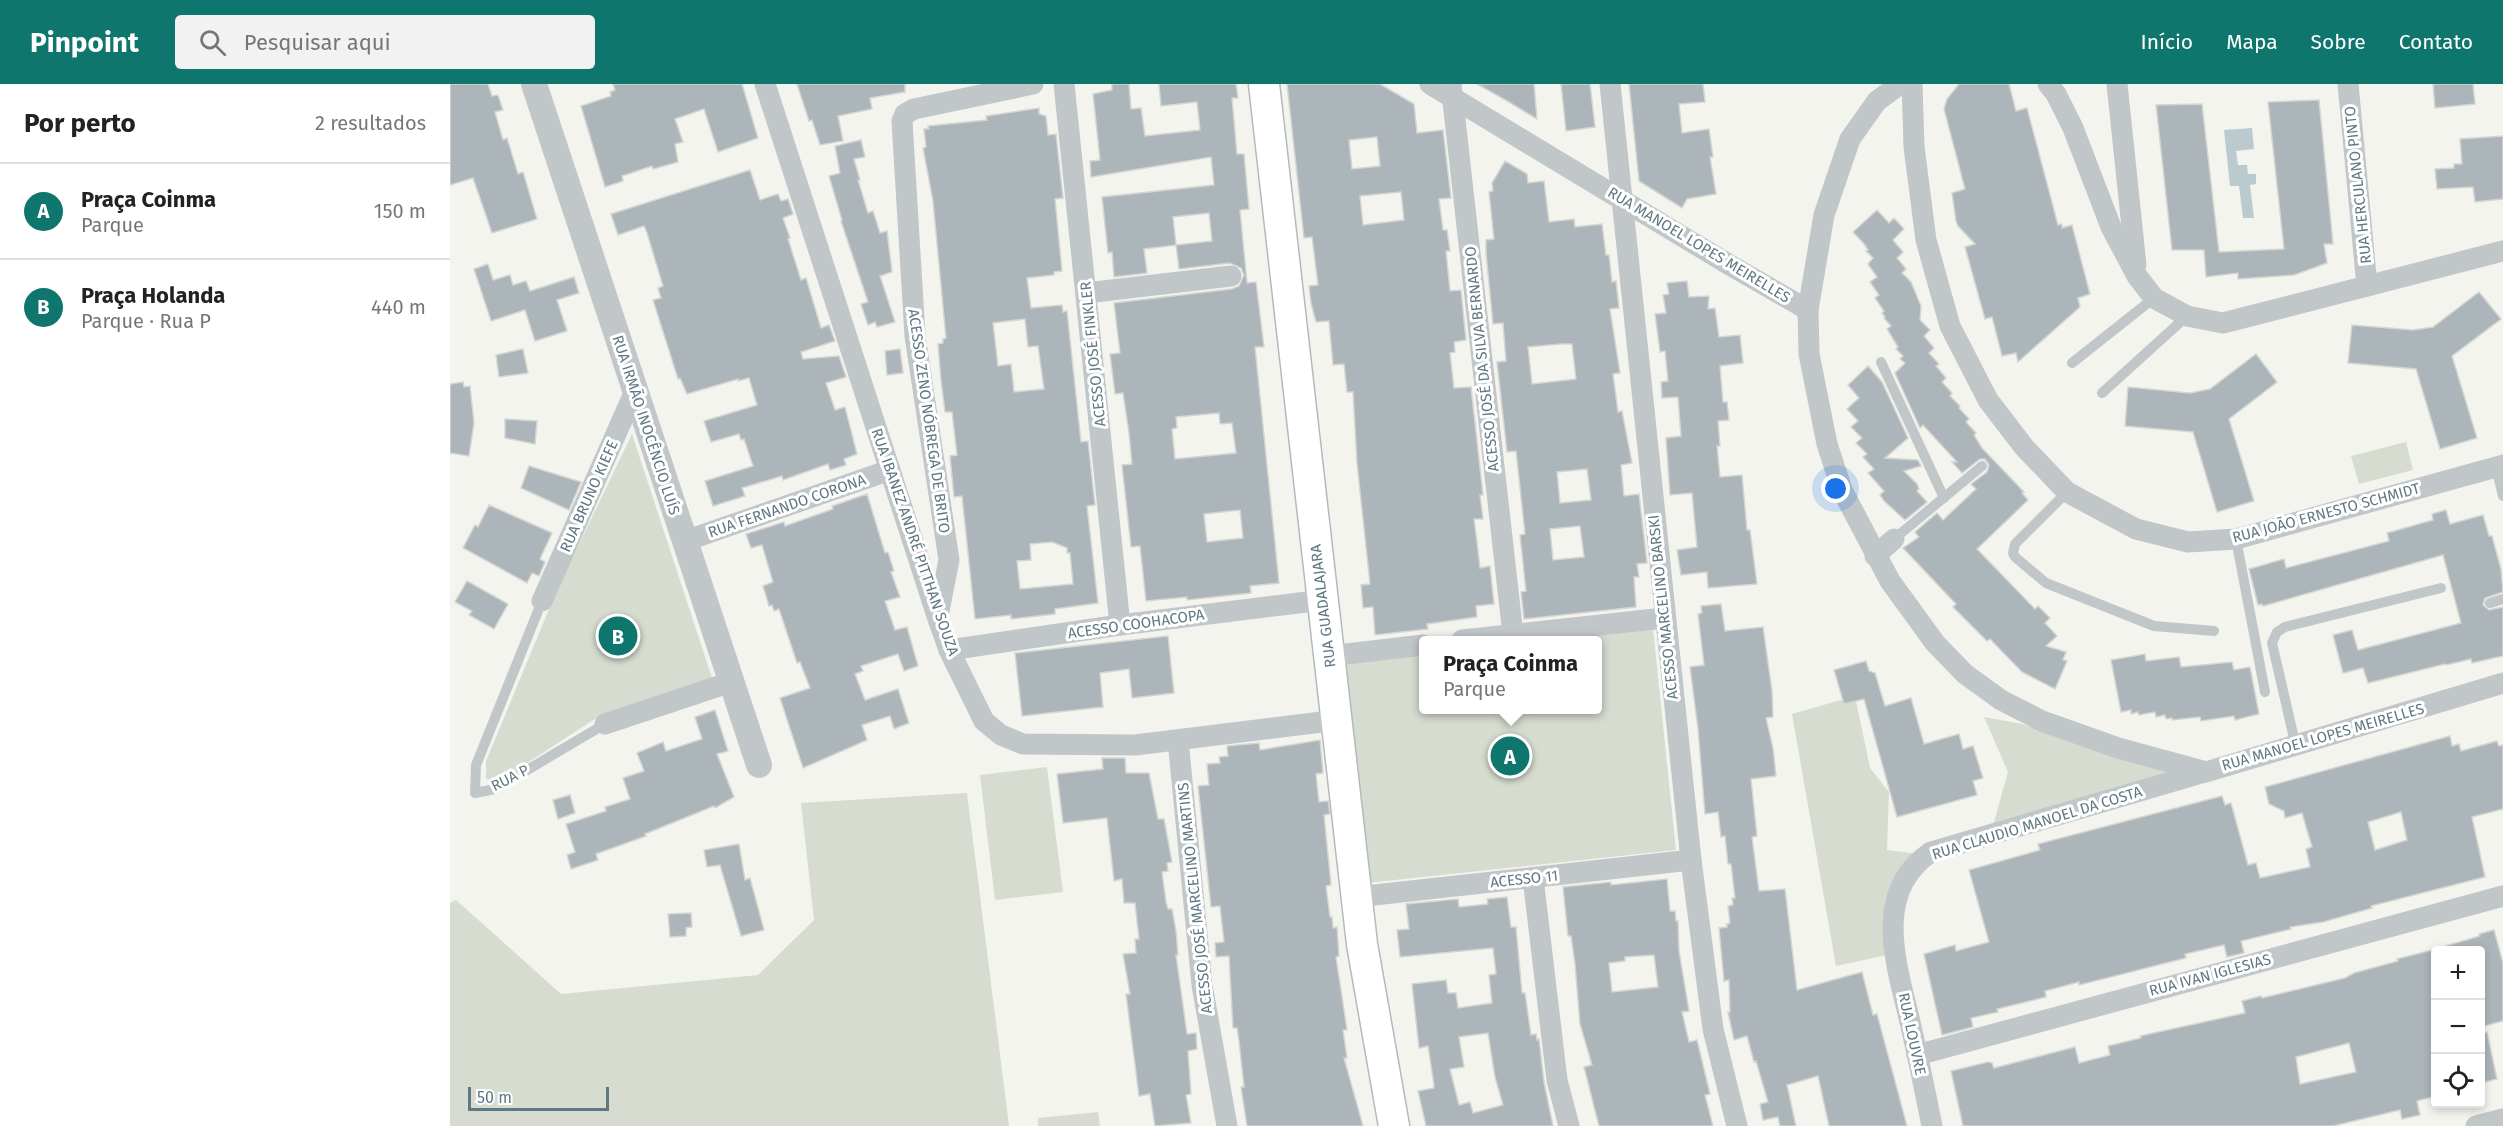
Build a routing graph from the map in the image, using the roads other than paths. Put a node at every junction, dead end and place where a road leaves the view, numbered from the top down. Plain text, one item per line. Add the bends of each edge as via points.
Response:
1 (534, 84) edge
2 (765, 84) edge
3 (1032, 84) edge
4 (1064, 84) edge
5 (1264, 84) edge
6 (1430, 84) edge
7 (1610, 84) edge
8 (1900, 84) edge
9 (1912, 84) edge
10 (2048, 84) edge
11 (2117, 84) edge
12 (2348, 84) edge
13 (1452, 91) edge
14 (1620, 198) junction
15 (2503, 251) edge
16 (1231, 276) dead end
17 (2137, 276) junction
18 (2367, 286) junction
19 (1086, 293) junction
20 (2154, 298) junction
21 (1808, 310) junction
22 (2187, 316) junction
23 (1881, 362) dead end
24 (2072, 363) dead end
25 (635, 391) junction
26 (2102, 393) dead end
27 (1982, 466) dead end
28 (2500, 466) edge
29 (890, 470) junction
30 (2067, 492) junction
31 (2503, 495) edge
32 (1944, 498) junction
33 (1894, 539) joint
34 (2236, 539) junction
35 (685, 541) junction
36 (1875, 556) junction
37 (2441, 588) dead end
38 (2503, 599) edge
39 (1323, 600) junction
40 (542, 601) joint
41 (2490, 603) dead end
42 (1664, 618) junction
43 (938, 619) junction
44 (1120, 625) junction
45 (2214, 631) dead end
46 (1513, 635) junction
47 (1503, 636) edge
48 (1419, 645) edge
49 (949, 650) junction
50 (1329, 656) junction
51 (731, 681) junction
52 (2503, 683) edge
53 (2265, 692) dead end
54 (1338, 720) junction
55 (605, 724) joint
56 (1179, 740) junction
57 (2296, 747) junction
58 (759, 765) dead end
59 (2206, 772) junction
60 (1691, 860) junction
61 (1533, 878) junction
62 (2503, 896) edge
63 (1356, 897) junction
64 (1892, 942) joint
65 (1917, 1055) junction
66 (2503, 1119) edge
67 (1227, 1126) edge
68 (1394, 1126) edge
69 (1569, 1126) edge
70 (1737, 1126) edge
71 (1932, 1126) edge
72 (2476, 1126) edge

1 - 25 street, RUA IRMÃO INOCÊNCIO LUÍS
2 - 29 street, RUA IBANEZ ANDRÉ PITTHAN SOUZA
3 - 43 street, ACESSO ZENO NÓBREGA DE BRITO via 914,109 902,121 915,336 949,560
4 - 19 street, ACESSO JOSÉ FINKLER
5 - 39 main road, RUA GUADALAJARA
6 - 13 street, RUA MANOEL LOPES MEIRELLES
7 - 14 street, ACESSO MARCELINO BARSKI
8 - 21 street via 1877,101 1850,139 1824,215
9 - 30 street, RUA JOÃO ERNESTO SCHMIDT via 1914,147 1926,240 1950,326 1988,400 2024,447
10 - 17 street via 2073,128 2110,227
11 - 17 street
12 - 18 street, RUA HERCULANO PINTO
13 - 14 street, RUA MANOEL LOPES MEIRELLES
13 - 46 street, ACESSO JOSÉ DA SILVA BERNARDO
14 - 21 street, RUA MANOEL LOPES MEIRELLES
14 - 42 street, ACESSO MARCELINO BARSKI
15 - 18 street
16 - 19 street
17 - 20 street
18 - 22 street via 2223,323
19 - 44 street, ACESSO JOSÉ FINKLER
20 - 22 street
20 - 24 lane
21 - 36 street, RUA MANOEL LOPES MEIRELLES via 1809,354 1827,444 1842,490
22 - 26 lane
23 - 32 lane
25 - 35 street, RUA IRMÃO INOCÊNCIO LUÍS
25 - 40 street, RUA BRUNO KIEFE
27 - 32 lane
28 - 31 lane
28 - 34 street, RUA JOÃO ERNESTO SCHMIDT
29 - 35 street, RUA FERNANDO CORONA
29 - 43 street, RUA IBANEZ ANDRÉ PITTHAN SOUZA
30 - 34 street, RUA JOÃO ERNESTO SCHMIDT via 2136,529 2188,542
30 - 45 lane via 2015,544 2015,556 2046,583 2154,626
32 - 33 lane
33 - 36 street
34 - 53 lane
35 - 51 street, RUA IRMÃO INOCÊNCIO LUÍS
36 - 59 street, RUA MANOEL LOPES MEIRELLES via 1935,644 1965,674 2001,700 2079,736
37 - 57 lane via 2277,632 2272,643
38 - 41 lane
39 - 44 street, ACESSO COOHACOPA
39 - 50 main road, RUA GUADALAJARA
40 - 55 lane, RUA P via 476,765 475,793 495,789
42 - 46 street
42 - 60 street, ACESSO MARCELINO BARSKI
43 - 49 street, RUA IBANEZ ANDRÉ PITTHAN SOUZA
44 - 49 street, ACESSO COOHACOPA
46 - 47 street
48 - 50 street
49 - 56 street, RUA IBANEZ ANDRÉ PITTHAN SOUZA via 984,721 1023,744 1135,745
50 - 54 main road, RUA GUADALAJARA
51 - 55 street, RUA P
51 - 58 street, RUA IRMÃO INOCÊNCIO LUÍS
52 - 57 street, RUA MANOEL LOPES MEIRELLES
54 - 56 street, RUA IBANEZ ANDRÉ PITTHAN SOUZA
54 - 63 main road, RUA GUADALAJARA
56 - 67 street, ACESSO JOSÉ MARCELINO MARTINS via 1202,985
57 - 59 street, RUA MANOEL LOPES MEIRELLES
59 - 64 street, RUA CLAUDIO MANOEL DA COSTA via 1931,852 1919,861 1901,889
60 - 61 street, ACESSO 11
60 - 70 street, ACESSO MARCELINO BARSKI via 1713,1029
61 - 63 street, ACESSO 11
61 - 69 street via 1557,1080
62 - 65 street, RUA IVAN IGLESIAS
63 - 68 main road, RUA GUADALAJARA
64 - 65 street, RUA LOUVRE
65 - 71 street, RUA LOUVRE
66 - 72 street

